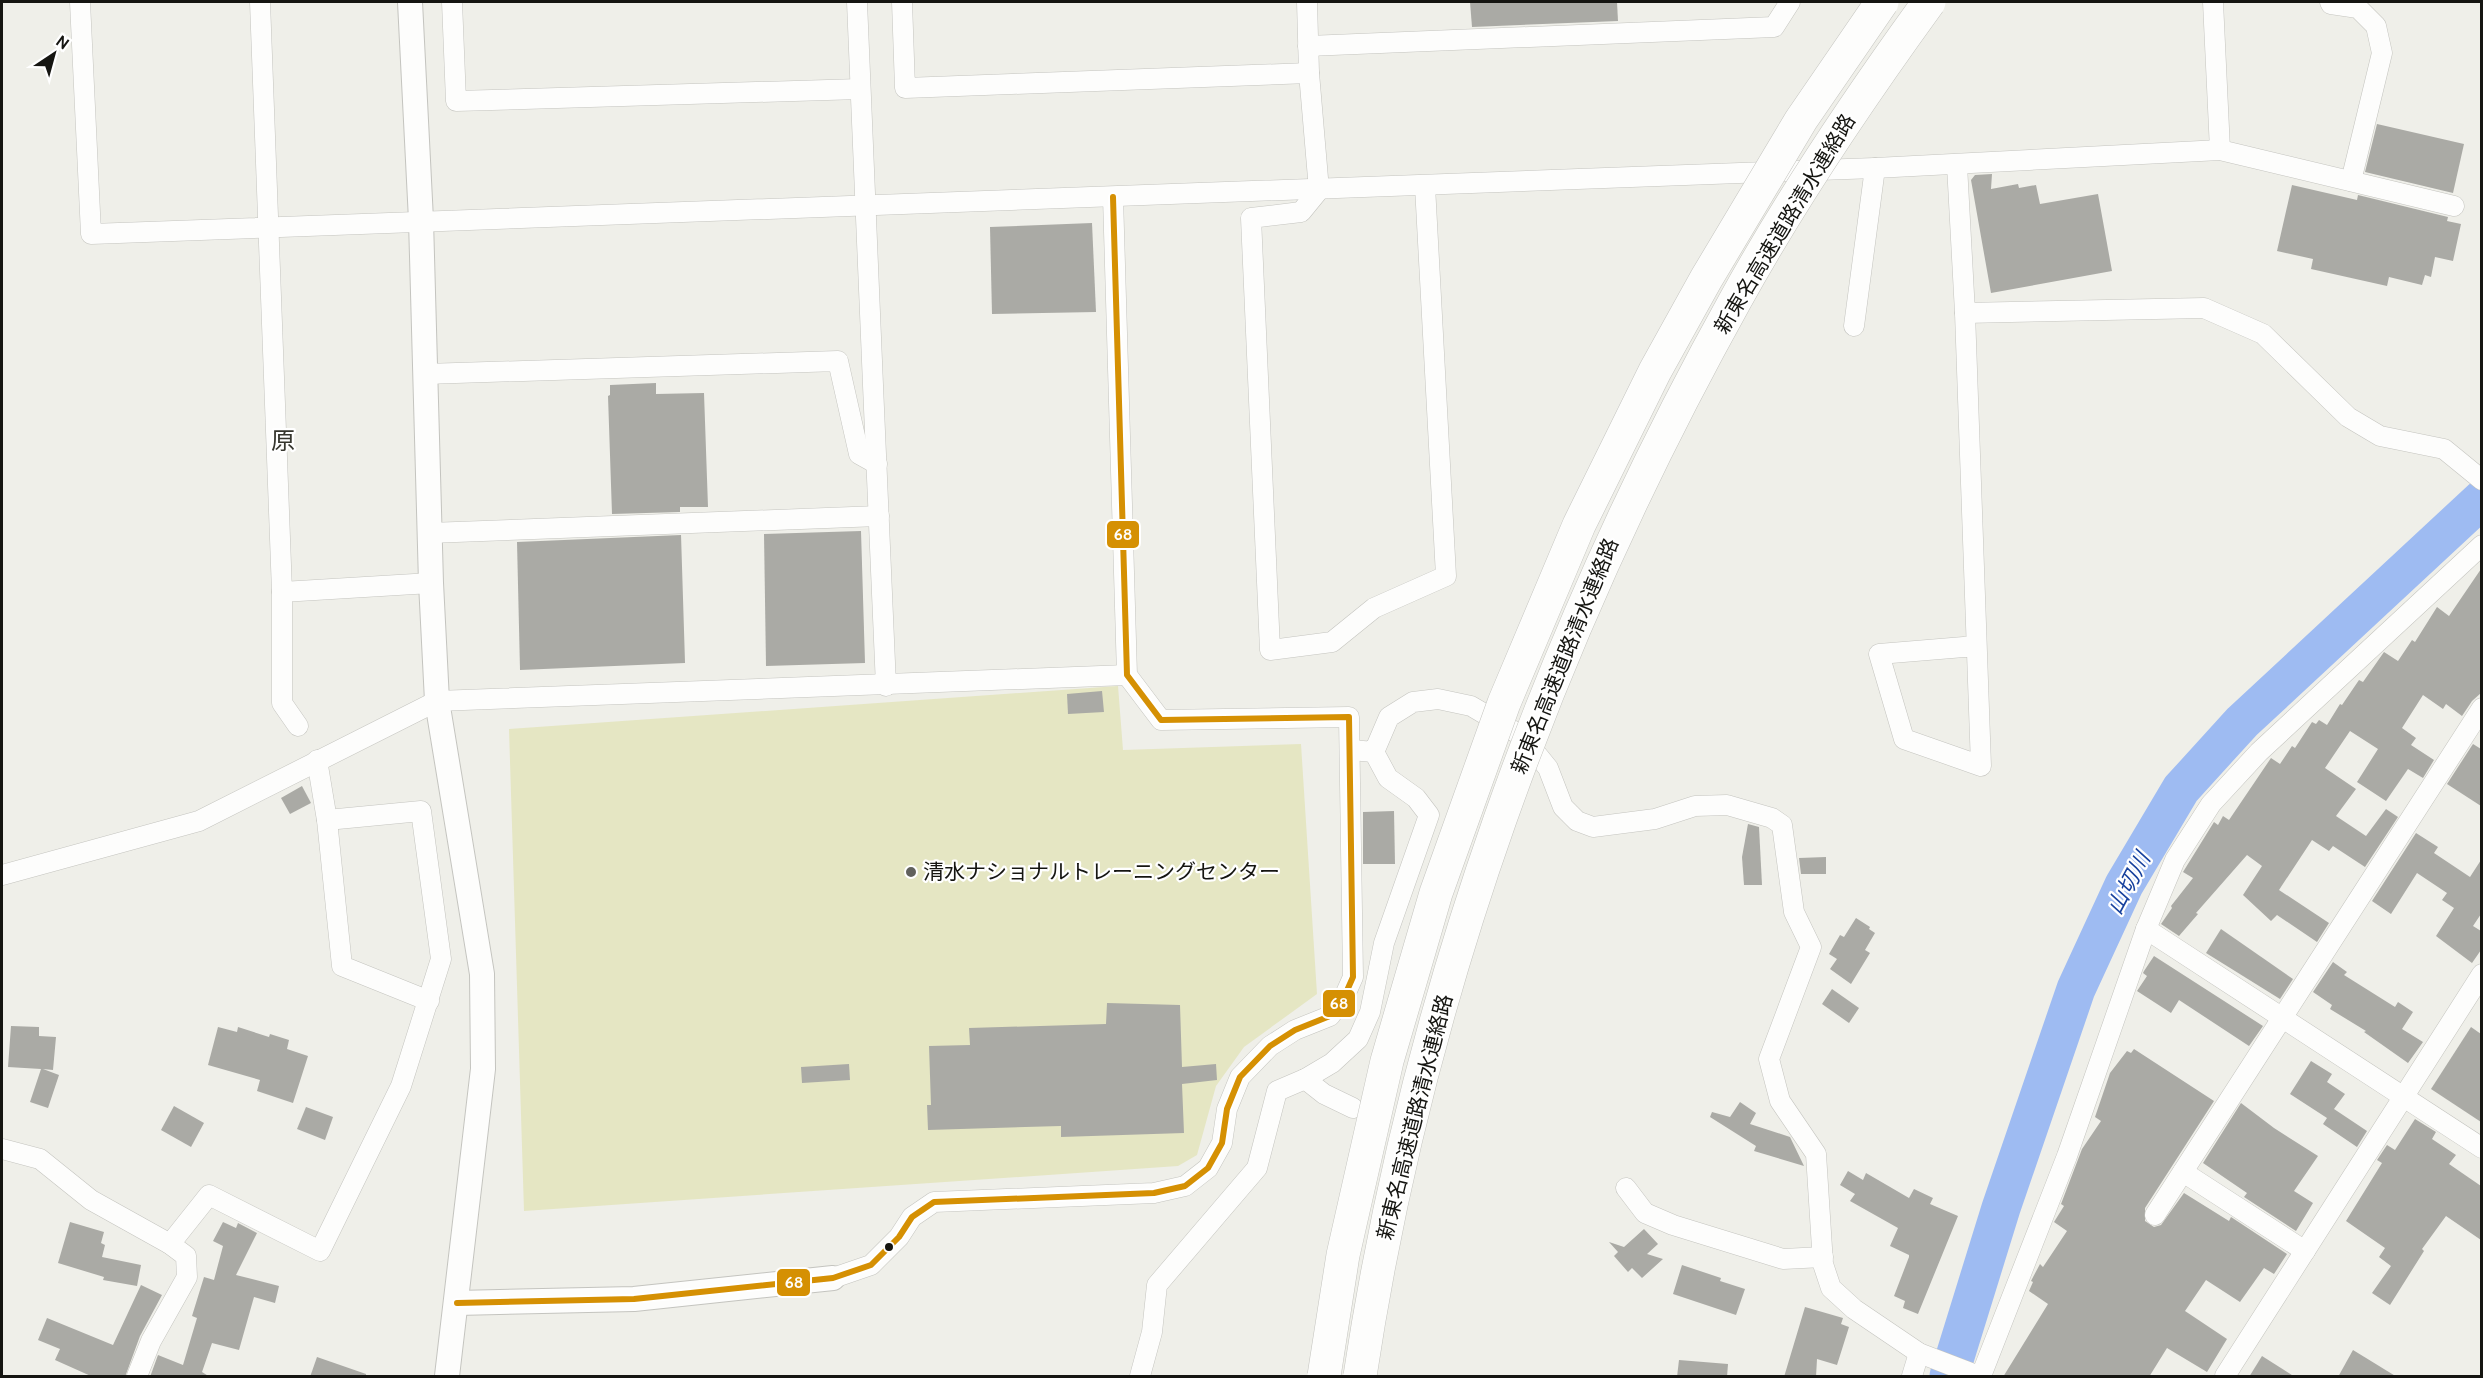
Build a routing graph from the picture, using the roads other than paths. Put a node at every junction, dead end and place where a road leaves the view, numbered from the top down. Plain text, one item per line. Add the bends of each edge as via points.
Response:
1 (80, 2) edge
2 (260, 2) edge
3 (410, 2) edge
4 (452, 2) edge
5 (857, 2) edge
6 (902, 2) edge
7 (1307, 2) edge
8 (1790, 2) edge
9 (1881, 2) edge
10 (1929, 2) edge
11 (2213, 2) edge
12 (2330, 2) edge
13 (1308, 46) junction
14 (1309, 73) junction
15 (860, 89) junction
16 (2220, 150) junction
17 (1957, 165) junction
18 (1875, 168) junction
19 (2351, 182) junction
20 (1425, 186) junction
21 (1319, 190) junction
22 (1113, 197) junction
23 (2454, 206) dead end
24 (863, 207) junction
25 (421, 220) junction
26 (267, 226) junction
27 (1965, 313) junction
28 (1854, 326) dead end
29 (425, 374) junction
30 (877, 464) junction
31 (2479, 477) edge
32 (879, 516) junction
33 (429, 533) junction
34 (2481, 545) edge
35 (431, 583) junction
36 (282, 592) junction
37 (1976, 646) junction
38 (1126, 675) junction
39 (886, 686) junction
40 (437, 701) junction
41 (2481, 708) edge
42 (298, 726) dead end
43 (1351, 750) junction
44 (1374, 752) junction
45 (317, 760) junction
46 (327, 820) junction
47 (2, 875) edge
48 (2146, 929) junction
49 (2481, 974) edge
50 (429, 1001) junction
51 (2282, 1018) junction
52 (1305, 1079) junction
53 (2404, 1098) junction
54 (1353, 1108) dead end
55 (2481, 1148) edge
56 (2, 1149) edge
57 (2183, 1172) junction
58 (1626, 1188) dead end
59 (2155, 1215) dead end
60 (170, 1244) junction
61 (2305, 1251) junction
62 (1823, 1257) junction
63 (833, 1278) joint
64 (457, 1303) junction
65 (1922, 1354) junction
66 (1976, 1375) edge
67 (137, 1377) edge
68 (447, 1377) edge
69 (1140, 1377) edge
70 (1324, 1377) edge
71 (1360, 1377) edge
72 (1912, 1377) edge
73 (2225, 1377) edge

1 - 26 street via 91,234
2 - 26 street
3 - 25 street
4 - 15 street via 456,101
5 - 15 street
6 - 14 street via 904,88
7 - 13 street
8 - 13 street via 1774,27
9 - 70 highway, 新東名高速道路清水連絡路, bridge via 1796,130 1655,371 1579,525 1504,703 1436,893 1387,1061 1343,1255
10 - 71 highway, 新東名高速道路清水連絡路, bridge via 1878,73 1737,296 1612,541 1537,715 1470,905 1437,1020 1396,1184
11 - 16 street
12 - 19 street via 2358,8 2376,26 2382,53
13 - 14 street
14 - 21 street
15 - 24 street
16 - 17 street
16 - 19 street
17 - 18 street
17 - 27 street
18 - 20 street
18 - 28 street
19 - 23 street
20 - 21 street
20 - 21 street via 1446,576 1374,608 1332,642 1270,650 1251,218 1301,212
21 - 22 street
22 - 24 street
22 - 38 street
24 - 25 street
24 - 30 street
25 - 26 street
25 - 29 street
26 - 36 street
27 - 31 street via 2204,308 2263,334 2348,417 2380,436 2444,449
27 - 37 street
29 - 30 street via 838,360 859,454
29 - 33 street
30 - 32 street
32 - 33 street
32 - 39 street
33 - 35 street
34 - 48 street via 2259,752 2211,804 2175,860
35 - 36 street
35 - 40 street
36 - 42 street via 282,703
37 - 37 street via 1980,744 1981,766 1904,739 1879,654
38 - 39 street
38 - 43 street via 1161,720 1349,717
39 - 40 street
40 - 45 street
40 - 64 street via 482,974 483,1068
41 - 51 street
43 - 44 street
43 - 63 street via 1353,977 1330,1016 1295,1030 1270,1046 1240,1077 1227,1109 1222,1143 1208,1167 1185,1186 1154,1193 933,1202 912,1217 899,1237 871,1265
44 - 52 street via 1388,778 1416,798 1429,815 1384,943 1370,1012 1358,1039 1332,1063
44 - 62 street via 1389,717 1413,702 1438,699 1471,706 1522,736 1548,768 1563,807 1577,821 1593,827 1655,819 1695,806 1726,805 1772,818 1782,825 1794,912 1811,947 1769,1059 1780,1101 1816,1154
45 - 46 street
45 - 47 street via 199,821
46 - 50 street via 342,966
46 - 50 street via 421,811 441,959
48 - 51 street
48 - 66 street via 2067,1156
49 - 53 street
50 - 60 street via 401,1086 320,1251 209,1195
51 - 53 street
51 - 57 street
52 - 54 street via 1324,1094
52 - 69 street via 1276,1091 1257,1168 1157,1285 1152,1332
53 - 55 street
53 - 61 street
56 - 60 street via 40,1160 91,1200
57 - 59 street
57 - 61 street
58 - 62 street via 1645,1214 1673,1225 1782,1259
60 - 67 street via 186,1256 187,1277 151,1341
61 - 73 street
62 - 65 street via 1832,1288 1854,1309
63 - 64 street via 634,1299
64 - 68 street
65 - 66 street
65 - 72 street

